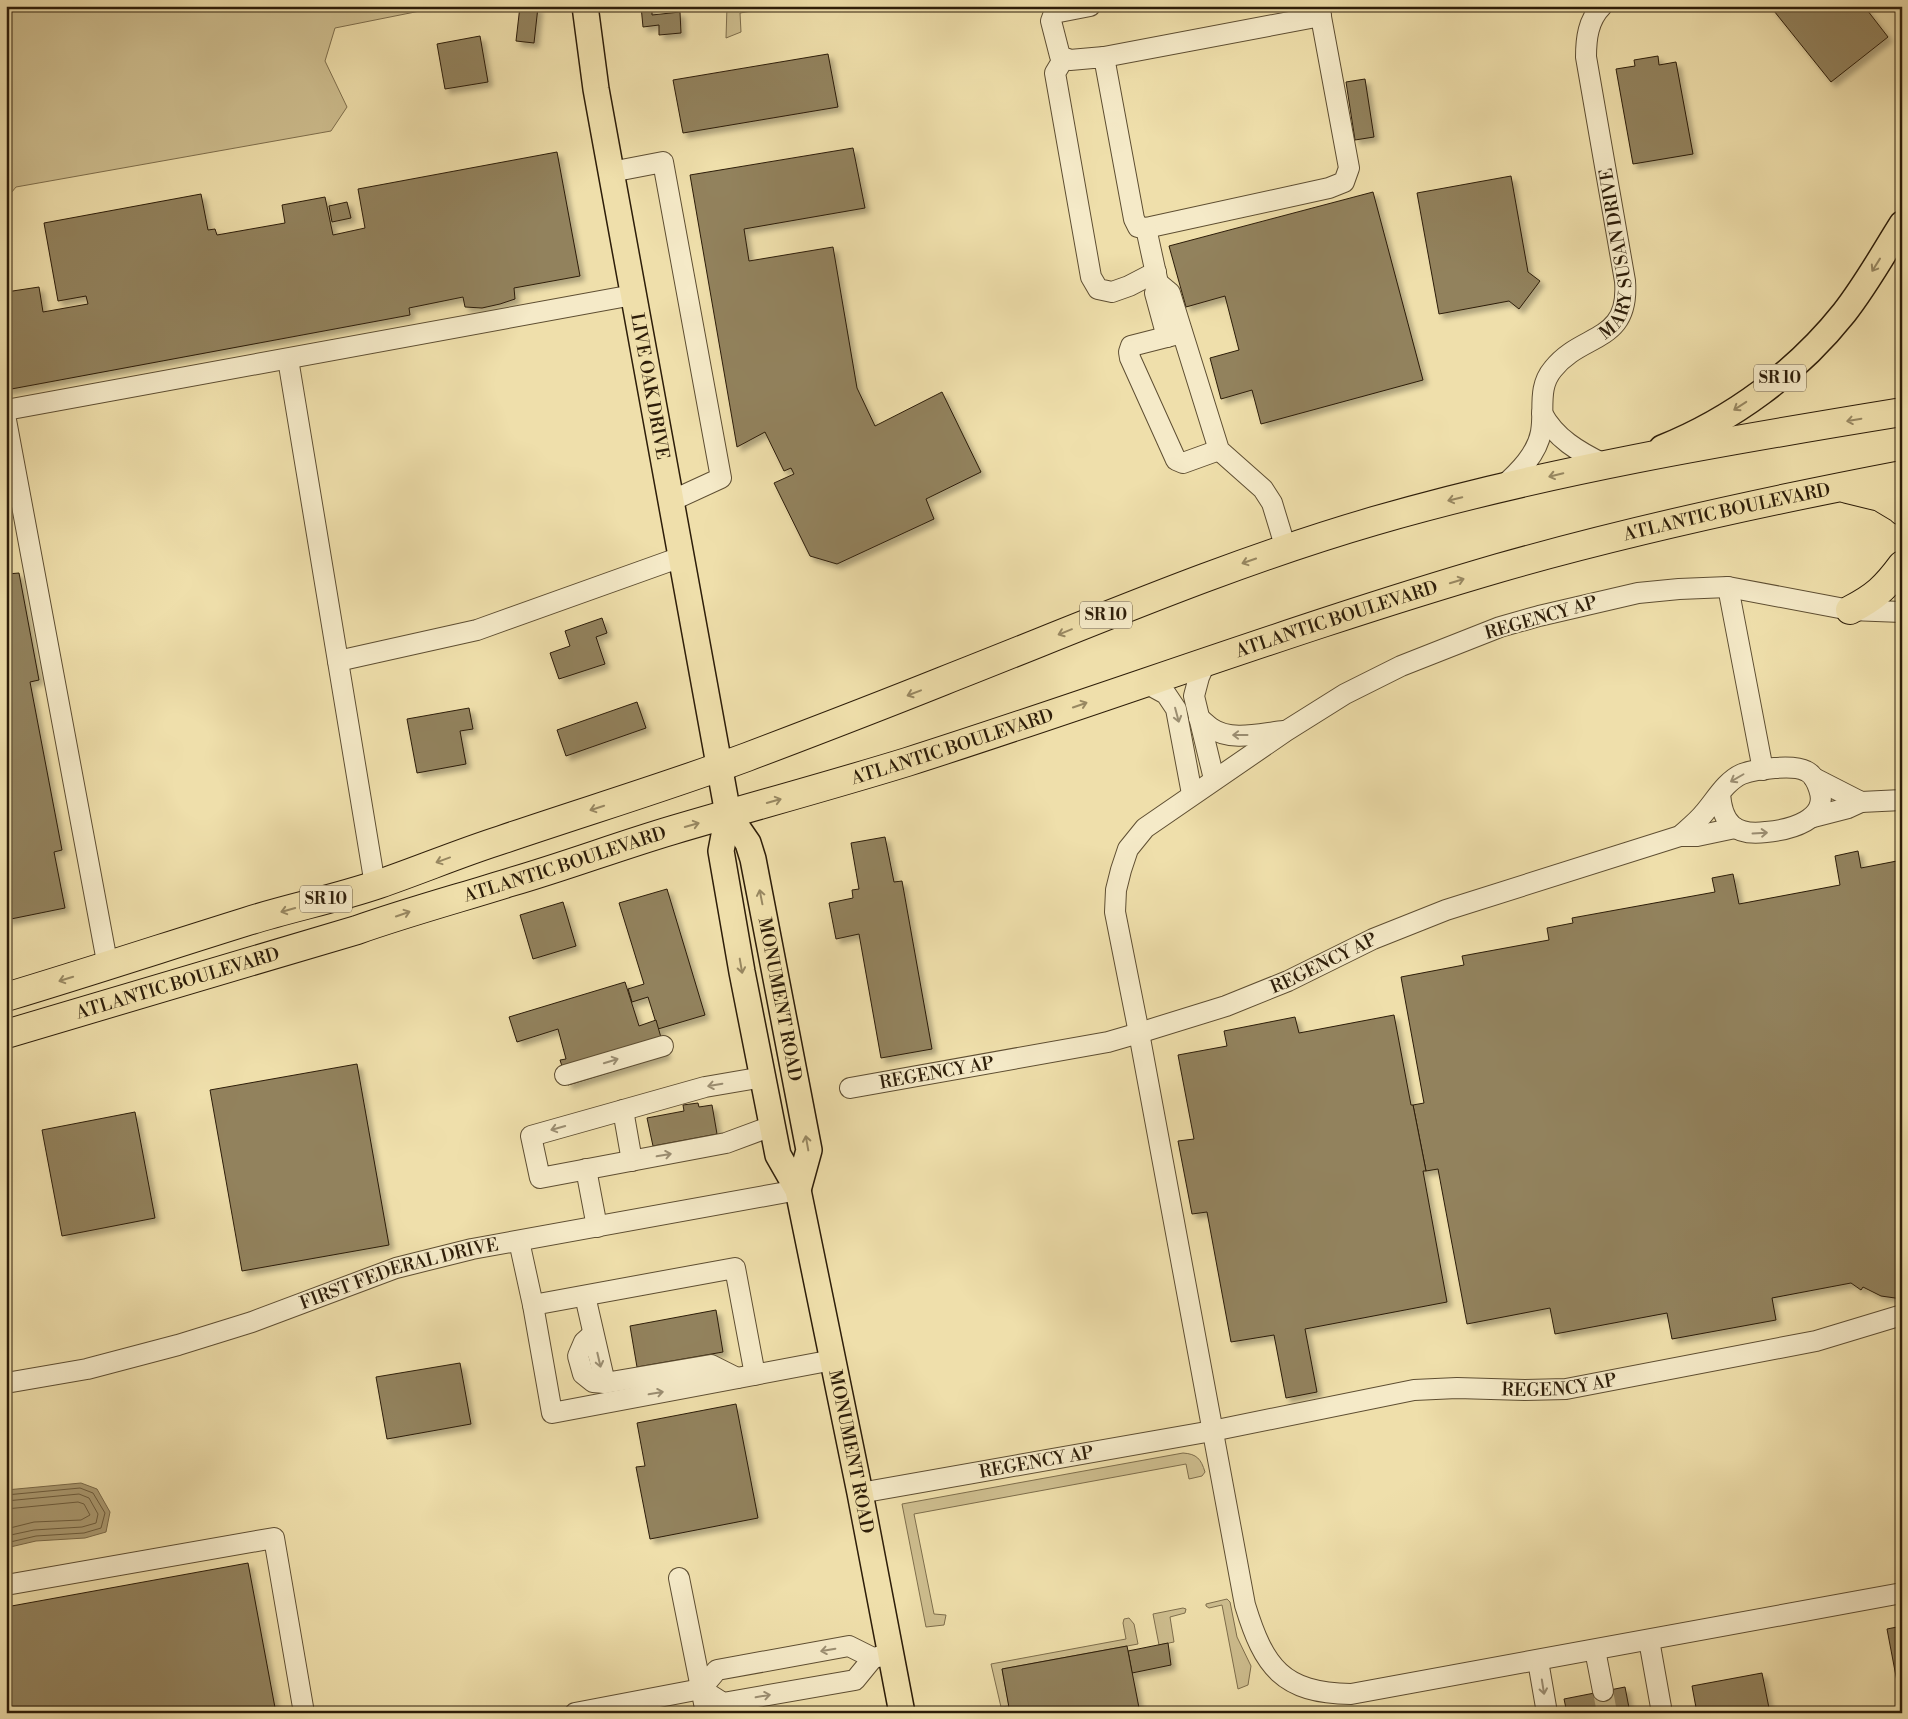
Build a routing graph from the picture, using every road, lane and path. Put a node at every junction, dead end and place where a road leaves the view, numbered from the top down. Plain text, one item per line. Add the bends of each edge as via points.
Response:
1 (586, 6) edge
2 (1090, 6) edge
3 (1602, 6) edge
4 (1320, 11) edge
5 (1104, 57) junction
6 (1064, 58) junction
7 (611, 172) junction
8 (1902, 224) edge
9 (1146, 228) junction
10 (1157, 277) junction
11 (633, 295) junction
12 (1175, 335) junction
13 (288, 359) junction
14 (6, 410) edge
15 (1902, 412) edge
16 (1542, 413) junction
17 (6, 420) edge
18 (1219, 450) junction
19 (1604, 464) junction
20 (1902, 475) edge
21 (1502, 487) junction
22 (1838, 487) junction
23 (671, 501) junction
24 (1902, 512) edge
25 (1286, 549) junction
26 (681, 557) junction
27 (1902, 565) edge
28 (1728, 587) junction
29 (1850, 610) junction
30 (1902, 612) edge
31 (338, 661) junction
32 (1206, 661) junction
33 (1144, 682) junction
34 (1199, 718) junction
35 (1286, 731) junction
36 (719, 767) junction
37 (1764, 770) junction
38 (1814, 778) junction
39 (1214, 779) junction
40 (1720, 793) junction
41 (1192, 794) junction
42 (1902, 800) edge
43 (1861, 802) junction
44 (728, 814) junction
45 (1813, 817) junction
46 (1735, 828) junction
47 (1680, 836) junction
48 (375, 885) junction
49 (108, 967) junction
50 (6, 997) edge
51 (74, 1014) junction
52 (1139, 1033) junction
53 (6, 1034) edge
54 (663, 1046) dead end
55 (565, 1075) dead end
56 (763, 1077) junction
57 (850, 1088) dead end
58 (623, 1110) junction
59 (772, 1126) junction
60 (632, 1161) junction
61 (586, 1169) junction
62 (798, 1190) junction
63 (597, 1227) junction
64 (519, 1240) junction
65 (585, 1296) junction
66 (533, 1305) junction
67 (1902, 1315) edge
68 (833, 1360) junction
69 (746, 1377) junction
70 (6, 1383) edge
71 (606, 1392) junction
72 (1212, 1431) junction
73 (860, 1493) junction
74 (679, 1578) dead end
75 (6, 1585) edge
76 (1902, 1593) edge
77 (1649, 1640) junction
78 (1595, 1650) junction
79 (882, 1656) junction
80 (1538, 1660) junction
81 (701, 1689) junction
82 (1603, 1691) tunnel mouth
83 (304, 1713) edge
84 (575, 1713) edge
85 (706, 1713) edge
86 (902, 1713) edge
87 (1547, 1713) edge
88 (1662, 1713) edge

1 - 7 main road, LIVE OAK DRIVE via 593,70
2 - 6 street via 1054,13 1051,21 1060,56
3 - 16 street, MARY SUSAN DRIVE via 1588,33 1586,57 1625,280 1625,303 1611,329 1565,357 1552,369 1543,390
4 - 5 street
4 - 9 street via 1349,168 1344,182
5 - 6 street
5 - 9 street via 1134,219 1138,227
6 - 10 street via 1055,72 1091,278 1098,289 1112,292
7 - 11 main road, LIVE OAK DRIVE
7 - 23 street via 663,162 721,478
8 -> 19 main road, ATLANTIC BOULEVARD / SR 10 via 1840,318 1807,354 1770,386 1674,443
9 - 10 street
10 - 12 street via 1170,293
11 - 13 street
11 - 23 main road, LIVE OAK DRIVE
12 - 18 street
12 - 18 street via 1131,346 1130,358 1176,460 1183,463
13 - 14 street
13 - 31 street
15 -> 19 highway, ATLANTIC BOULEVARD
16 - 19 street via 1567,443
16 - 21 street, MARY SUSAN DRIVE via 1541,434 1534,451
17 - 49 street
18 - 25 street via 1263,489 1272,503
19 -> 21 highway, ATLANTIC BOULEVARD / SR 10
20 - 22 highway, ATLANTIC BOULEVARD / SR 10
21 -> 25 highway, ATLANTIC BOULEVARD / SR 10 via 1384,518
22 - 24 highway via 1880,497
32 -> 22 highway, ATLANTIC BOULEVARD / SR 10 via 1401,598 1567,550
23 - 26 main road, LIVE OAK DRIVE
25 -> 36 highway, ATLANTIC BOULEVARD / SR 10 via 1171,590
26 - 31 street via 478,630
26 - 36 main road, LIVE OAK DRIVE
27 - 29 highway via 1887,586
28 - 29 street, REGENCY AP
28 - 35 street, REGENCY AP via 1638,592 1500,627 1401,666 1345,694
28 - 37 street
29 - 30 street, REGENCY AP
31 - 48 street
32 - 33 highway, ATLANTIC BOULEVARD / SR 10
32 - 34 street via 1194,696
33 -> 41 street via 1166,694 1176,709
44 -> 33 highway, ATLANTIC BOULEVARD / SR 10 via 905,762
35 -> 34 street via 1225,734 1211,729
34 - 39 street
35 - 39 street, REGENCY AP
36 - 44 main road, MONUMENT ROAD
36 -> 48 highway, ATLANTIC BOULEVARD / SR 10
37 - 38 street, REGENCY AP via 1786,768 1806,771
37 -> 40 street, REGENCY AP via 1742,774
38 - 43 street, REGENCY AP
38 - 45 street via 1820,790 1821,803
39 - 41 street, REGENCY AP
40 - 46 street via 1721,810
40 - 47 street, REGENCY AP via 1704,814
41 - 52 street, REGENCY AP via 1145,828 1128,849 1116,890 1115,912
42 - 43 street, REGENCY AP
43 - 45 street
51 -> 44 highway, ATLANTIC BOULEVARD / SR 10
44 -> 56 main road, MONUMENT ROAD via 721,851
62 -> 44 main road, MONUMENT ROAD via 809,1150 753,859 748,843
46 -> 45 street via 1747,833 1781,831
46 - 47 street via 1698,836
47 - 52 street, REGENCY AP via 1446,910 1226,1006
48 -> 49 highway, ATLANTIC BOULEVARD / SR 10 via 249,921
49 -> 50 highway, ATLANTIC BOULEVARD / SR 10
49 - 51 highway via 104,992 79,999
51 - 53 highway, ATLANTIC BOULEVARD / SR 10
52 - 57 street, REGENCY AP via 1108,1042
52 - 72 street, REGENCY AP
55 -> 54 street
56 -> 58 street via 704,1087
56 - 59 main road, MONUMENT ROAD
58 - 60 street
58 -> 61 street via 531,1136 540,1178
60 -> 59 street via 726,1143
59 - 62 main road, MONUMENT ROAD via 778,1155
60 - 61 street
61 - 63 street
62 - 63 street, FIRST FEDERAL DRIVE
62 - 68 main road, MONUMENT ROAD
63 - 64 street, FIRST FEDERAL DRIVE
64 - 66 street
64 - 70 street, FIRST FEDERAL DRIVE via 396,1268 252,1322 178,1345 87,1369
65 - 66 street
65 - 69 street via 735,1268
65 -> 71 street
66 - 71 street via 552,1413
67 - 72 street, REGENCY AP via 1816,1341 1566,1389 1414,1390
68 - 69 street
68 - 73 main road, MONUMENT ROAD
71 -> 69 street
72 - 73 street, REGENCY AP
72 - 80 street, REGENCY AP via 1239,1578 1253,1634 1265,1657 1285,1678 1308,1689 1329,1694 1351,1694
73 - 79 main road, MONUMENT ROAD
74 - 81 street
75 - 83 street via 274,1538
76 - 77 street, REGENCY AP
77 - 78 street, REGENCY AP
77 - 88 street
78 - 80 street, REGENCY AP
78 - 82 street
79 -> 81 street via 849,1646 717,1670
81 -> 79 street via 723,1703 855,1680
79 - 86 main road, MONUMENT ROAD
80 -> 87 street
81 - 84 street
81 - 85 street

